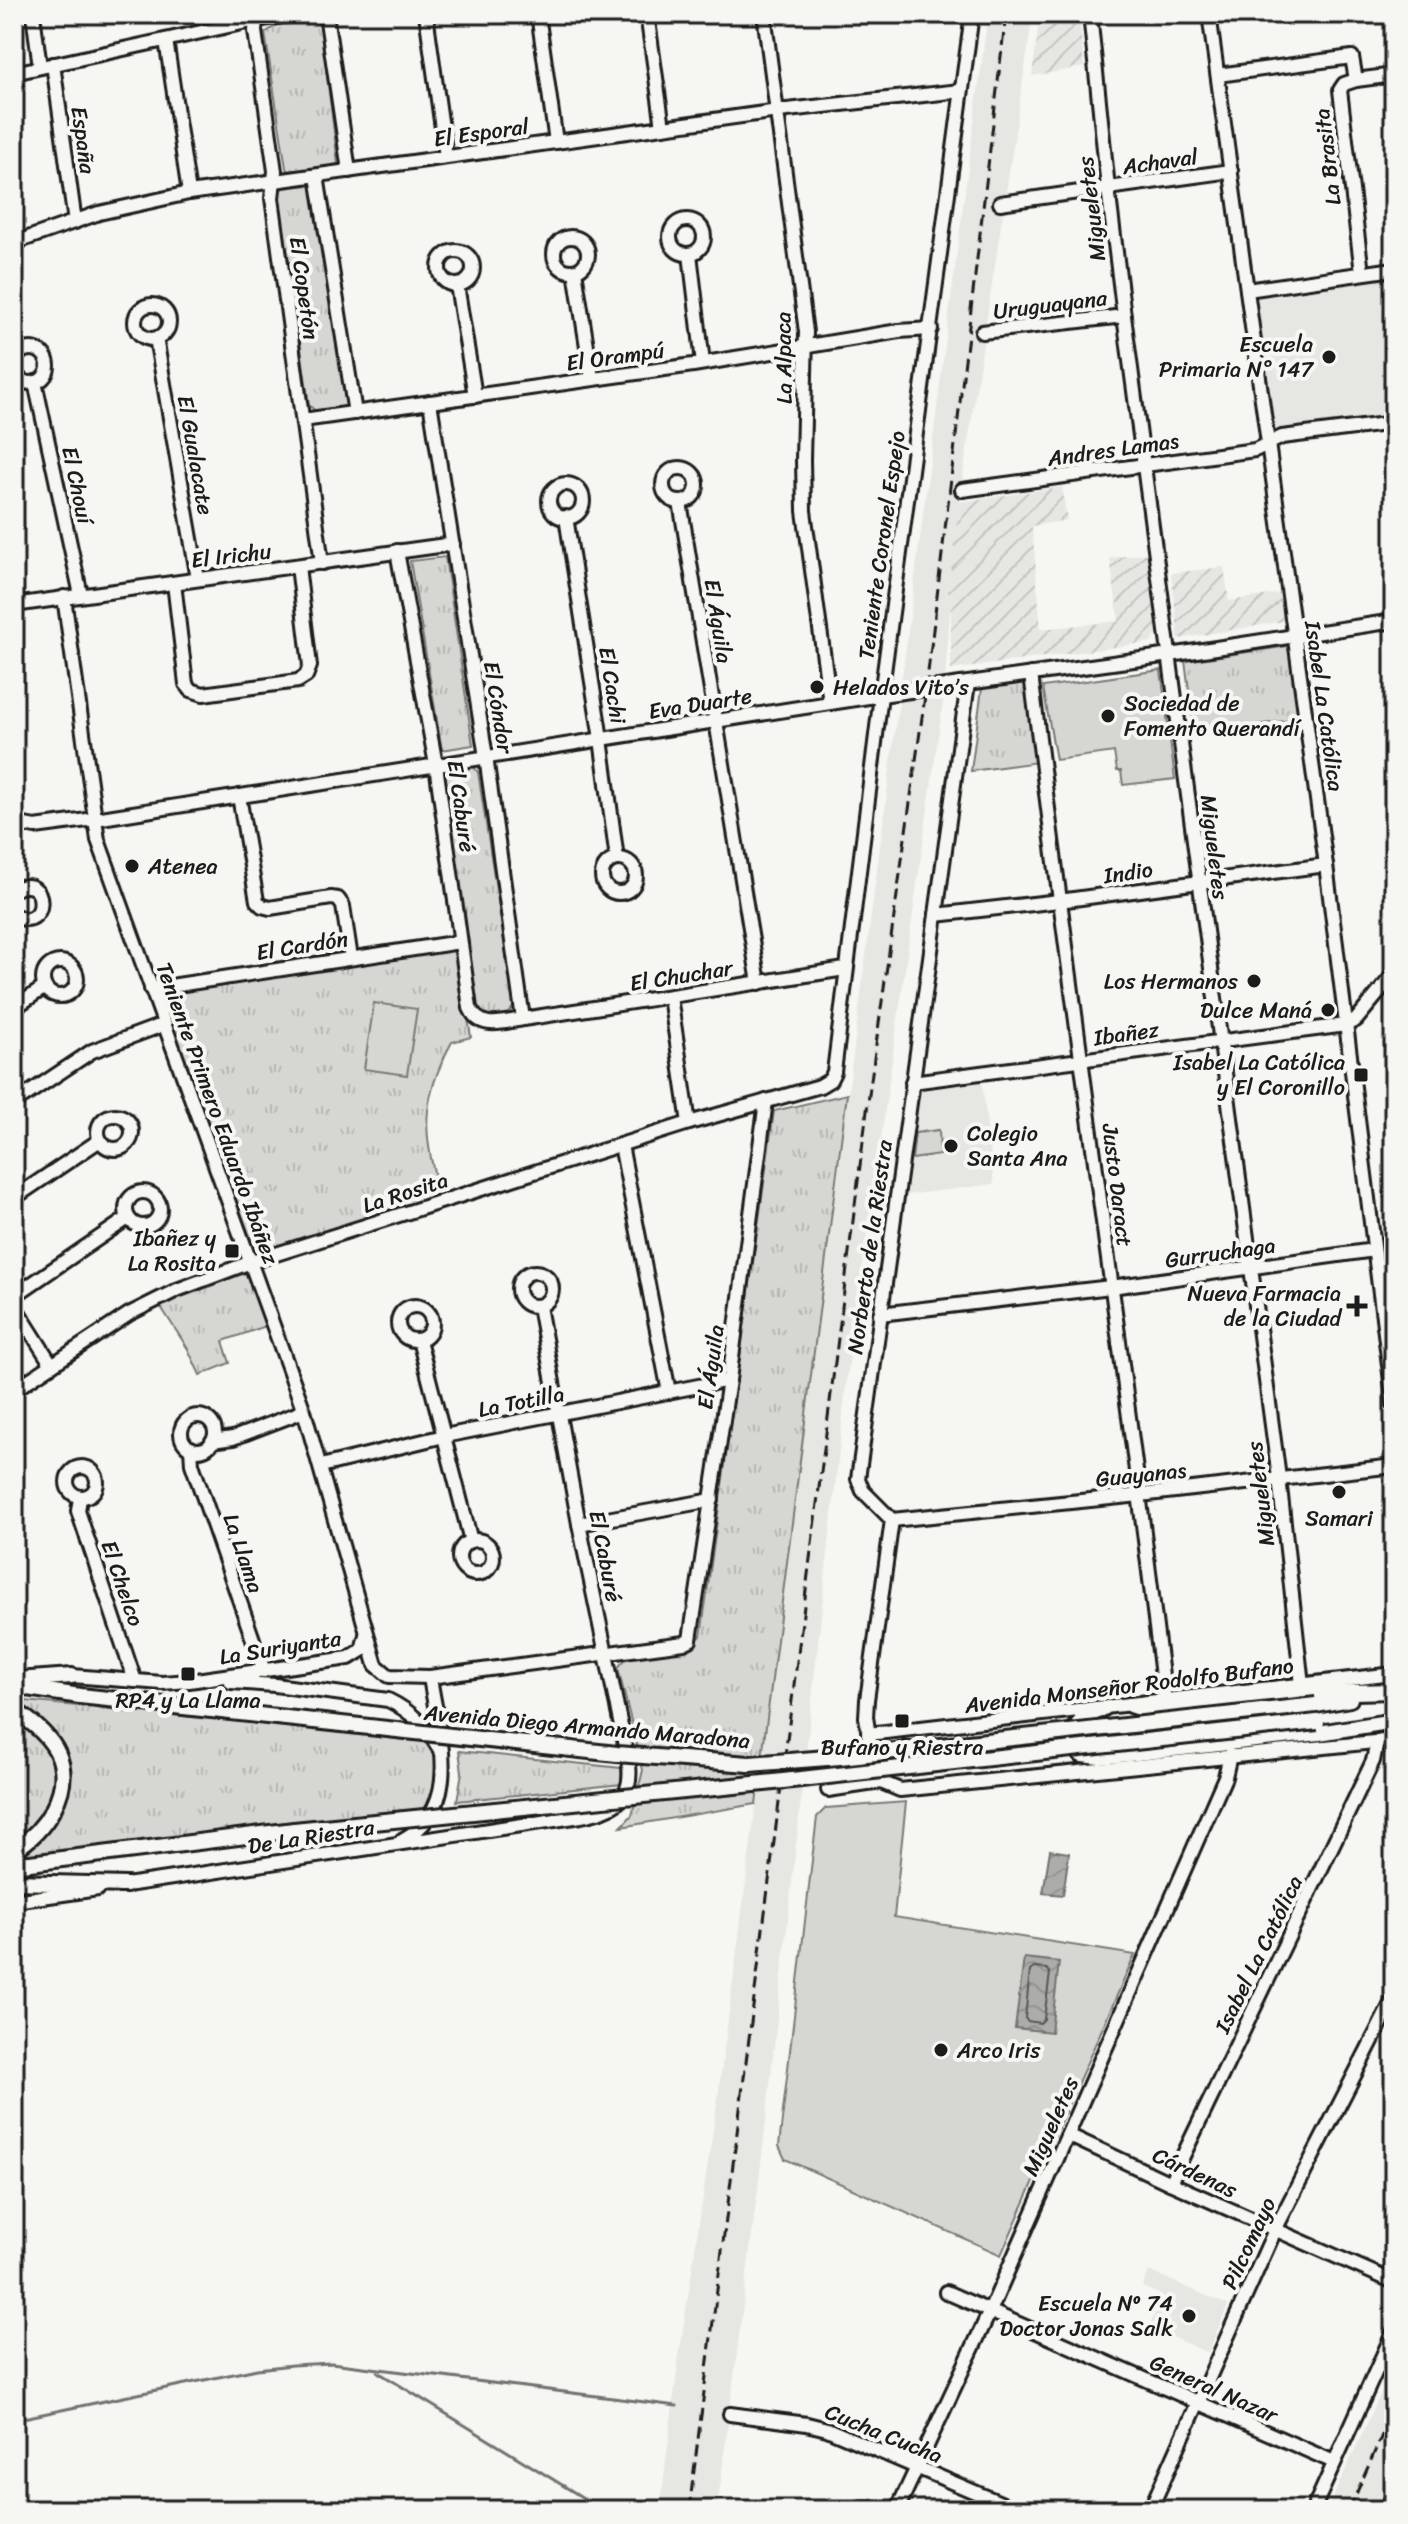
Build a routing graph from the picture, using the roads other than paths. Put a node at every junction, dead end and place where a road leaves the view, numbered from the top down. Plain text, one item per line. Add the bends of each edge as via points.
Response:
1 (33, 14) edge
2 (295, 14) edge
3 (326, 14) edge
4 (426, 14) edge
5 (538, 14) edge
6 (647, 14) edge
7 (764, 14) edge
8 (972, 14) edge
9 (1090, 14) edge
10 (1209, 14) edge
11 (256, 20) junction
12 (166, 40) junction
13 (53, 64) junction
14 (40, 67) junction
15 (14, 73) edge
16 (1218, 75) junction
17 (1394, 75) edge
18 (1350, 82) junction
19 (960, 91) junction
20 (778, 111) junction
21 (663, 127) junction
22 (556, 142) junction
23 (446, 157) junction
24 (349, 171) junction
25 (1231, 171) junction
26 (317, 176) junction
27 (273, 181) junction
28 (1108, 188) junction
29 (189, 193) junction
30 (1000, 203) dead end
31 (75, 222) junction
32 (14, 243) edge
33 (690, 254) dead end
34 (1394, 269) edge
35 (575, 271) dead end
36 (1362, 273) junction
37 (457, 285) dead end
38 (1247, 290) junction
39 (1124, 316) junction
40 (931, 329) junction
41 (982, 332) dead end
42 (156, 338) dead end
43 (805, 346) junction
44 (703, 363) junction
45 (592, 378) junction
46 (35, 382) dead end
47 (475, 396) junction
48 (430, 402) junction
49 (355, 413) junction
50 (303, 420) junction
51 (1394, 423) edge
52 (1268, 444) junction
53 (1143, 465) junction
54 (962, 490) dead end
55 (680, 502) dead end
56 (566, 517) dead end
57 (453, 544) junction
58 (397, 551) junction
59 (322, 563) junction
60 (298, 566) junction
61 (198, 579) junction
62 (174, 583) junction
63 (81, 595) junction
64 (64, 597) junction
65 (14, 605) edge
66 (1394, 621) edge
67 (1295, 637) junction
68 (1170, 655) junction
69 (1031, 674) junction
70 (968, 683) junction
71 (881, 695) junction
72 (830, 703) junction
73 (715, 721) junction
74 (601, 739) junction
75 (486, 757) junction
76 (436, 765) junction
77 (239, 796) junction
78 (95, 819) junction
79 (14, 823) edge
80 (617, 859) dead end
81 (1326, 865) junction
82 (1199, 882) junction
83 (14, 890) edge
84 (1059, 901) junction
85 (14, 915) edge
86 (936, 915) junction
87 (460, 942) junction
88 (351, 958) junction
89 (845, 969) junction
90 (1394, 974) edge
91 (759, 983) junction
92 (45, 987) dead end
93 (151, 989) junction
94 (1342, 994) junction
95 (670, 997) junction
96 (1373, 1000) junction
97 (14, 1008) edge
98 (523, 1019) junction
99 (165, 1024) junction
100 (1346, 1025) junction
101 (1221, 1041) junction
102 (1081, 1060) junction
103 (830, 1080) joint
104 (912, 1082) junction
105 (766, 1101) junction
106 (14, 1103) edge
107 (689, 1123) junction
108 (100, 1140) dead end
109 (621, 1145) junction
110 (14, 1198) edge
111 (128, 1218) dead end
112 (1374, 1250) junction
113 (251, 1262) junction
114 (1251, 1268) junction
115 (1111, 1287) junction
116 (14, 1296) edge
117 (14, 1305) edge
118 (539, 1306) dead end
119 (880, 1314) junction
120 (419, 1340) dead end
121 (52, 1365) junction
122 (729, 1380) junction
123 (14, 1390) edge
124 (669, 1392) junction
125 (1394, 1405) edge
126 (304, 1411) junction
127 (558, 1414) junction
128 (444, 1436) junction
129 (212, 1441) junction
130 (191, 1448) junction
131 (321, 1466) junction
132 (1394, 1466) edge
133 (1279, 1478) junction
134 (1140, 1495) junction
135 (80, 1498) dead end
136 (712, 1500) junction
137 (892, 1520) junction
138 (579, 1524) junction
139 (471, 1541) dead end
140 (366, 1635) junction
141 (692, 1637) joint
142 (605, 1653) junction
143 (264, 1671) junction
144 (1394, 1674) edge
145 (72, 1676) joint
146 (430, 1677) junction
147 (135, 1681) junction
148 (189, 1681) junction
149 (14, 1683) edge
150 (1302, 1685) junction
151 (1394, 1692) edge
152 (1165, 1701) junction
153 (1130, 1705) junction
154 (1104, 1708) junction
155 (14, 1710) edge
156 (1394, 1720) edge
157 (868, 1734) junction
158 (1394, 1740) edge
159 (1377, 1742) junction
160 (440, 1750) junction
161 (1230, 1755) junction
162 (881, 1782) junction
163 (828, 1790) dead end
164 (613, 1808) joint
165 (396, 1843) junction
166 (14, 1850) edge
167 (14, 1865) edge
168 (14, 1882) edge
169 (127, 1885) junction
170 (14, 1901) edge
171 (1394, 1998) edge
172 (1068, 2135) junction
173 (1170, 2183) junction
174 (1275, 2230) junction
175 (1394, 2282) edge
176 (946, 2292) dead end
177 (990, 2311) junction
178 (1394, 2331) edge
179 (1197, 2402) junction
180 (730, 2414) dead end
181 (1334, 2462) junction
182 (916, 2466) junction
183 (1394, 2493) edge
184 (897, 2510) edge
185 (1017, 2510) edge
186 (1150, 2510) edge
187 (1313, 2510) edge
188 (1387, 2510) edge

1 - 14 street
2 - 11 street
3 - 24 street
4 - 23 street
5 - 22 street
6 - 21 street
7 - 20 street, La Alpaca
8 - 19 street, Teniente Coronel Espejo
9 - 28 street, Migueletes
10 - 16 street, Isabel La Católica
11 - 12 street
11 - 27 street, El Copetón
12 - 13 street
12 - 29 street
13 - 14 street
13 - 31 street, España
14 - 15 street
16 - 18 street via 1352,57
16 - 25 street, Isabel La Católica
17 - 18 street
18 - 36 street, La Brasita via 1340,98
19 - 20 street, El Esporal
19 - 40 street, Teniente Coronel Espejo
20 - 21 street, El Esporal
20 - 43 street, La Alpaca
21 - 22 street, El Esporal
22 - 23 street, El Esporal
23 - 24 street, El Esporal
24 - 26 street, El Esporal
25 - 28 street, Achaval
25 - 38 street, Isabel La Católica
26 - 27 street, El Esporal
26 - 49 street
27 - 29 street, El Esporal
27 - 50 street, El Copetón
28 - 30 street, Achaval
28 - 39 street, Migueletes
29 - 31 street, El Esporal via 129,204
31 - 32 street, El Esporal
33 - 44 street
34 - 36 street
35 - 45 street
36 - 38 street
37 - 47 street
38 - 52 street, Isabel La Católica
39 - 41 street, Uruguayana
39 - 53 street, Migueletes
40 - 43 street, El Orampú
40 - 71 street, Teniente Coronel Espejo
42 - 61 street, El Gualacate
43 - 44 street, El Orampú
43 - 72 street, La Alpaca via 804,511
44 - 45 street, El Orampú
45 - 47 street, El Orampú
46 - 63 street, El Chouí
47 - 48 street, El Orampú
48 - 49 street, El Orampú
48 - 57 street, El Cóndor
49 - 50 street, El Orampú
50 - 59 street, El Copetón
51 - 52 street, Andres Lamas via 1282,437
52 - 53 street, Andres Lamas
52 - 67 street, Isabel La Católica
53 - 54 street, Andres Lamas
53 - 68 street, Migueletes
55 - 73 street, El Águila
56 - 74 street, El Cachi
57 - 58 street, El Irichu
57 - 75 street, El Cóndor
58 - 59 street, El Irichu
58 - 76 street, El Caburé
59 - 60 street, El Irichu
60 - 61 street, El Irichu
60 - 62 street via 310,666 298,681 203,694 191,690
61 - 62 street, El Irichu
62 - 63 street, El Irichu
63 - 64 street, El Irichu
64 - 65 street, El Irichu
64 - 78 street, Teniente Primero Eduardo Ibáñez
66 - 67 street, Eva Duarte
67 - 68 street, Eva Duarte
67 - 81 street, Isabel La Católica
68 - 69 street, Eva Duarte
68 - 82 street, Migueletes
69 - 70 street, Eva Duarte
69 - 84 street, Justo Daract
70 - 71 street, Eva Duarte
70 - 86 street, Norberto de la Riestra
71 - 72 street, Eva Duarte
71 - 89 street, Teniente Coronel Espejo
72 - 73 street, Eva Duarte
73 - 74 street, Eva Duarte
73 - 91 street, El Águila
74 - 75 street, Eva Duarte
74 - 80 street, El Cachi
75 - 76 street, Eva Duarte
75 - 98 street, El Cóndor
76 - 77 street, Eva Duarte
76 - 87 street, El Caburé
77 - 78 street, Eva Duarte
77 - 88 street via 257,901 270,908 338,899
78 - 79 street, Eva Duarte via 35,827
78 - 93 street, Teniente Primero Eduardo Ibáñez
81 - 82 street, Indio
81 - 94 street, Isabel La Católica
82 - 84 street, Indio
82 - 101 street, Migueletes
83 - 85 street via 30,886 42,903 32,917
84 - 86 street, Indio
84 - 102 street, Justo Daract
86 - 104 street, Norberto de la Riestra
87 - 88 street, El Cardón
87 - 98 street, El Caburé via 473,1015 490,1023
88 - 93 street, El Cardón
89 - 91 street, El Chuchar
89 - 103 street, Teniente Coronel Espejo
90 - 96 street
91 - 95 street, El Chuchar
92 - 97 street
93 - 99 street, Teniente Primero Eduardo Ibáñez
94 - 96 street via 1362,1003
94 - 100 street, Isabel La Católica
95 - 98 street, El Chuchar
95 - 107 street
96 - 100 street
99 - 106 street via 92,1051
99 - 113 street, Teniente Primero Eduardo Ibáñez
100 - 101 street, Ibañez
100 - 112 street, Isabel La Católica
101 - 102 street, Ibañez
101 - 114 street, Migueletes
102 - 104 street, Ibañez
102 - 115 street, Justo Daract
103 - 105 street, La Rosita
104 - 119 street, Norberto de la Riestra
105 - 107 street, La Rosita
105 - 122 street, El Águila
107 - 109 street, La Rosita
108 - 110 street
109 - 113 street, La Rosita
109 - 124 street
111 - 116 street
112 - 114 street, Gurruchaga
112 - 125 street, Isabel La Católica
113 - 121 street, La Rosita via 129,1314
113 - 126 street, Teniente Primero Eduardo Ibáñez
114 - 115 street, Gurruchaga
114 - 133 street, Migueletes
115 - 119 street, Gurruchaga
115 - 134 street, Justo Daract
117 - 121 street
118 - 127 street, El Caburé
119 - 137 street, Norberto de la Riestra via 858,1479
120 - 128 street
121 - 123 street, La Rosita
122 - 124 street, La Totilla
122 - 136 street, El Águila
124 - 127 street, La Totilla
126 - 129 street
126 - 131 street, Teniente Primero Eduardo Ibáñez
127 - 128 street, La Totilla
127 - 138 street, El Caburé
128 - 131 street, La Totilla
128 - 139 street
129 - 130 street via 202,1449
129 - 130 street via 211,1422 192,1417 181,1434
130 - 143 street, La Llama via 192,1464
131 - 140 street, Teniente Primero Eduardo Ibáñez
132 - 133 street, Guayanas
133 - 134 street, Guayanas
133 - 150 street, Migueletes
134 - 137 street, Guayanas
134 - 152 street, Justo Daract
135 - 147 street, El Chelco via 78,1511
136 - 138 street
136 - 141 street, El Águila
137 - 157 street via 867,1700
138 - 142 street, El Caburé
140 - 143 street, La Suriyanta via 362,1650 349,1658
140 - 146 street, La Suriyanta via 376,1665 389,1676
141 - 142 street, La Suriyanta via 684,1643
142 - 146 street, La Suriyanta
142 - 164 street, El Caburé via 630,1774 622,1799
143 - 148 street, La Suriyanta
144 - 150 street, Avenida Monseñor Rodolfo Bufano
145 - 147 street, La Suriyanta
145 - 149 main road
146 - 160 street
147 - 148 street, La Suriyanta
148 - 160 street via 246,1682 388,1700 421,1722
149 - 151 main road, Avenida Diego Armando Maradona, bridge via 80,1696 749,1764 1316,1705
150 - 152 street, Avenida Monseñor Rodolfo Bufano
151 - 153 main road via 1314,1693 1148,1711
152 - 153 street, Avenida Monseñor Rodolfo Bufano
153 - 154 street, Avenida Monseñor Rodolfo Bufano
154 - 156 main road via 1073,1729 1073,1745 1082,1755 1304,1735
154 - 157 street, Avenida Monseñor Rodolfo Bufano
155 - 166 main road via 51,1742 63,1777 50,1814
156 - 167 main road, Avenida Diego Armando Maradona, bridge via 1317,1722 294,1830
157 - 162 street
158 - 159 street
159 - 161 street
159 - 173 street, Isabel La Católica via 1373,1761
160 - 165 street via 441,1796 434,1811
161 - 162 street via 900,1790
161 - 172 street, Migueletes via 1225,1777
162 - 163 street
164 - 165 street, De La Riestra
165 - 169 street, De La Riestra
168 - 169 main road
169 - 170 street, De La Riestra
171 - 174 street, Pilcomayo
172 - 173 street, Cárdenas
172 - 177 street, Migueletes
173 - 174 street, Cárdenas
174 - 175 street, Cárdenas
174 - 179 street, Pilcomayo
176 - 177 street, General Nazar
177 - 179 street, General Nazar
177 - 182 street, Migueletes
178 - 181 street
179 - 181 street, General Nazar
179 - 186 street, Pilcomayo
180 - 182 street, Cucha Cucha via 818,2426
181 - 187 street
182 - 184 street, Migueletes
182 - 185 street, Cucha Cucha
183 - 188 street

